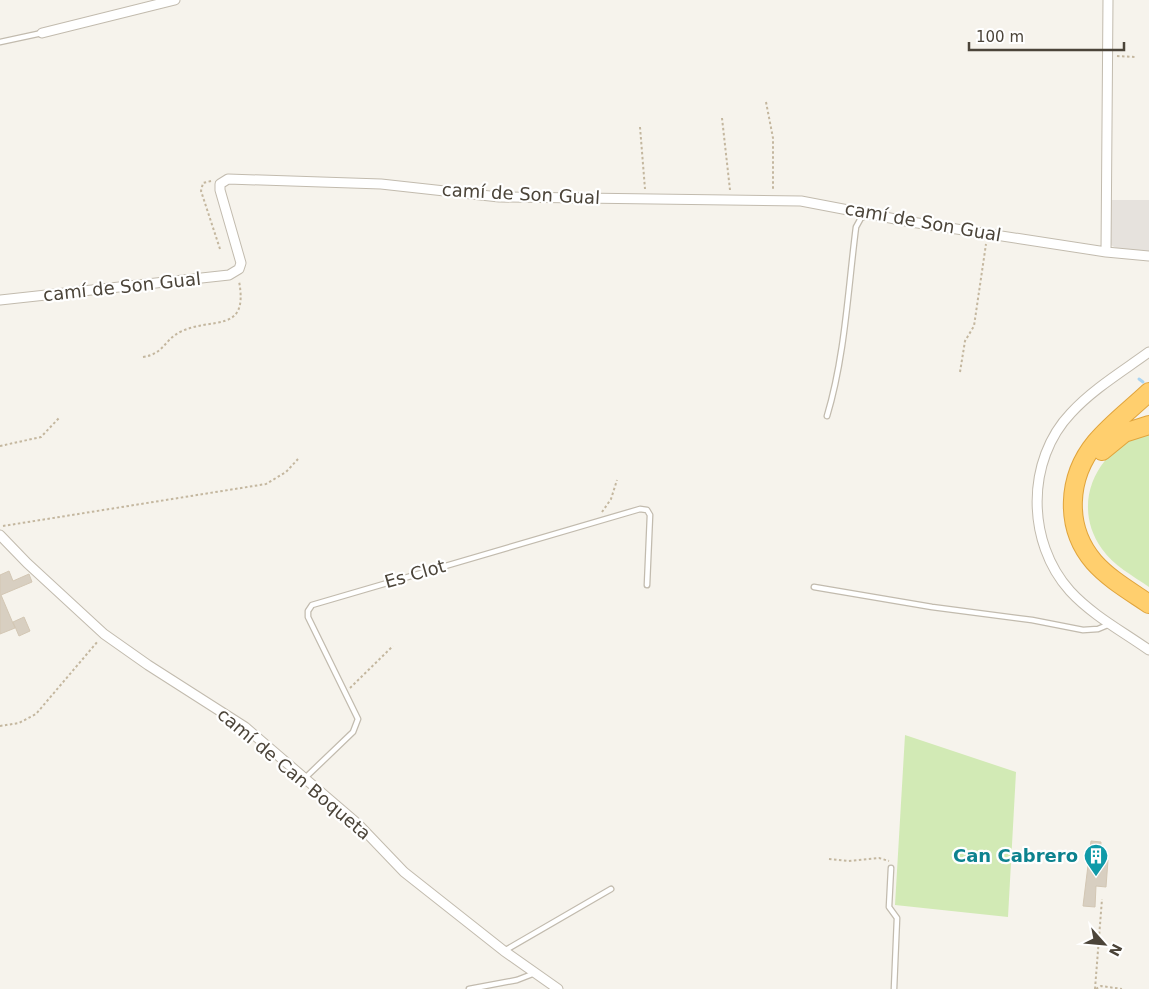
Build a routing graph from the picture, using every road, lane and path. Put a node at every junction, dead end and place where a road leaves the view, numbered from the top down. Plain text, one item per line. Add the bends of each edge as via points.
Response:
1 (174, 0) edge
2 (1108, 0) edge
3 (42, 33) joint
4 (0, 42) edge
5 (1106, 55) junction
6 (1135, 57) dead end
7 (766, 102) dead end
8 (722, 118) dead end
9 (640, 127) dead end
10 (220, 184) junction
11 (646, 198) junction
12 (732, 199) junction
13 (773, 199) junction
14 (869, 215) junction
15 (988, 234) junction
16 (220, 249) dead end
17 (1106, 252) junction
18 (1149, 256) edge
19 (236, 272) junction
20 (0, 300) edge
21 (1149, 352) edge
22 (143, 357) dead end
23 (960, 372) dead end
24 (1149, 392) edge
25 (827, 416) dead end
26 (59, 418) dead end
27 (1149, 425) edge
28 (0, 446) edge
29 (298, 459) dead end
30 (617, 480) dead end
31 (594, 521) junction
32 (0, 528) edge
33 (0, 535) edge
34 (647, 585) dead end
35 (814, 588) dead end
36 (1149, 593) edge
37 (1149, 604) edge
38 (1110, 624) junction
39 (104, 634) junction
40 (393, 646) dead end
41 (1149, 650) edge
42 (348, 696) junction
43 (0, 726) edge
44 (304, 779) junction
45 (829, 859) dead end
46 (891, 868) joint
47 (611, 889) dead end
48 (1102, 899) dead end
49 (504, 951) junction
50 (535, 973) junction
51 (469, 989) edge
52 (558, 989) edge
53 (894, 989) edge
54 (1095, 989) edge
55 (1122, 989) edge

1 - 3 street
2 - 5 street
3 - 4 lane
5 - 6 path
5 - 17 street
7 - 13 path via 773,138
8 - 12 path
9 - 11 path
10 - 11 street, camí de Son Gual via 228,179 381,184 499,197
10 - 16 path via 206,181 201,191
10 - 19 street via 241,263
11 - 12 street, camí de Son Gual
12 - 13 street, camí de Son Gual
13 - 14 street, camí de Son Gual via 826,204
14 - 15 street, camí de Son Gual
14 - 25 lane via 861,218 856,227 838,366
15 - 17 street, camí de Son Gual
15 - 23 path via 974,326 965,340
17 - 18 street, camí de Son Gual
19 - 20 street, camí de Son Gual
19 - 22 path via 240,303 233,318 224,323 181,331 157,353
21 - 38 street via 1069,414 1049,446 1038,482 1038,521 1049,559 1068,589
24 - 37 highway via 1106,431 1089,452 1075,482 1072,507 1079,536 1093,561 1111,578
26 - 28 path via 41,437
27 - 36 highway via 1124,433 1103,449 1087,475 1081,501 1086,530 1098,552 1115,570
29 - 32 path via 286,472 266,484
30 - 31 path via 607,506
31 - 34 lane, Es Clot via 640,509 648,512
31 - 42 lane, Es Clot via 312,605 308,617
33 - 39 street, camí de Can Boqueta
35 - 38 lane via 1083,630
38 - 41 street
39 - 43 path via 36,714 19,723
39 - 44 street, camí de Can Boqueta via 232,717
40 - 42 path via 351,686
42 - 44 lane, Es Clot via 358,715 355,729
44 - 49 street, camí de Can Boqueta via 359,825 404,872
45 - 46 path via 883,858 889,861
46 - 53 lane via 889,907 897,918
47 - 49 lane
48 - 54 path
49 - 50 street, camí de Can Boqueta
50 - 51 lane via 517,980
50 - 52 street, camí de Can Boqueta
54 - 55 path via 1101,986

